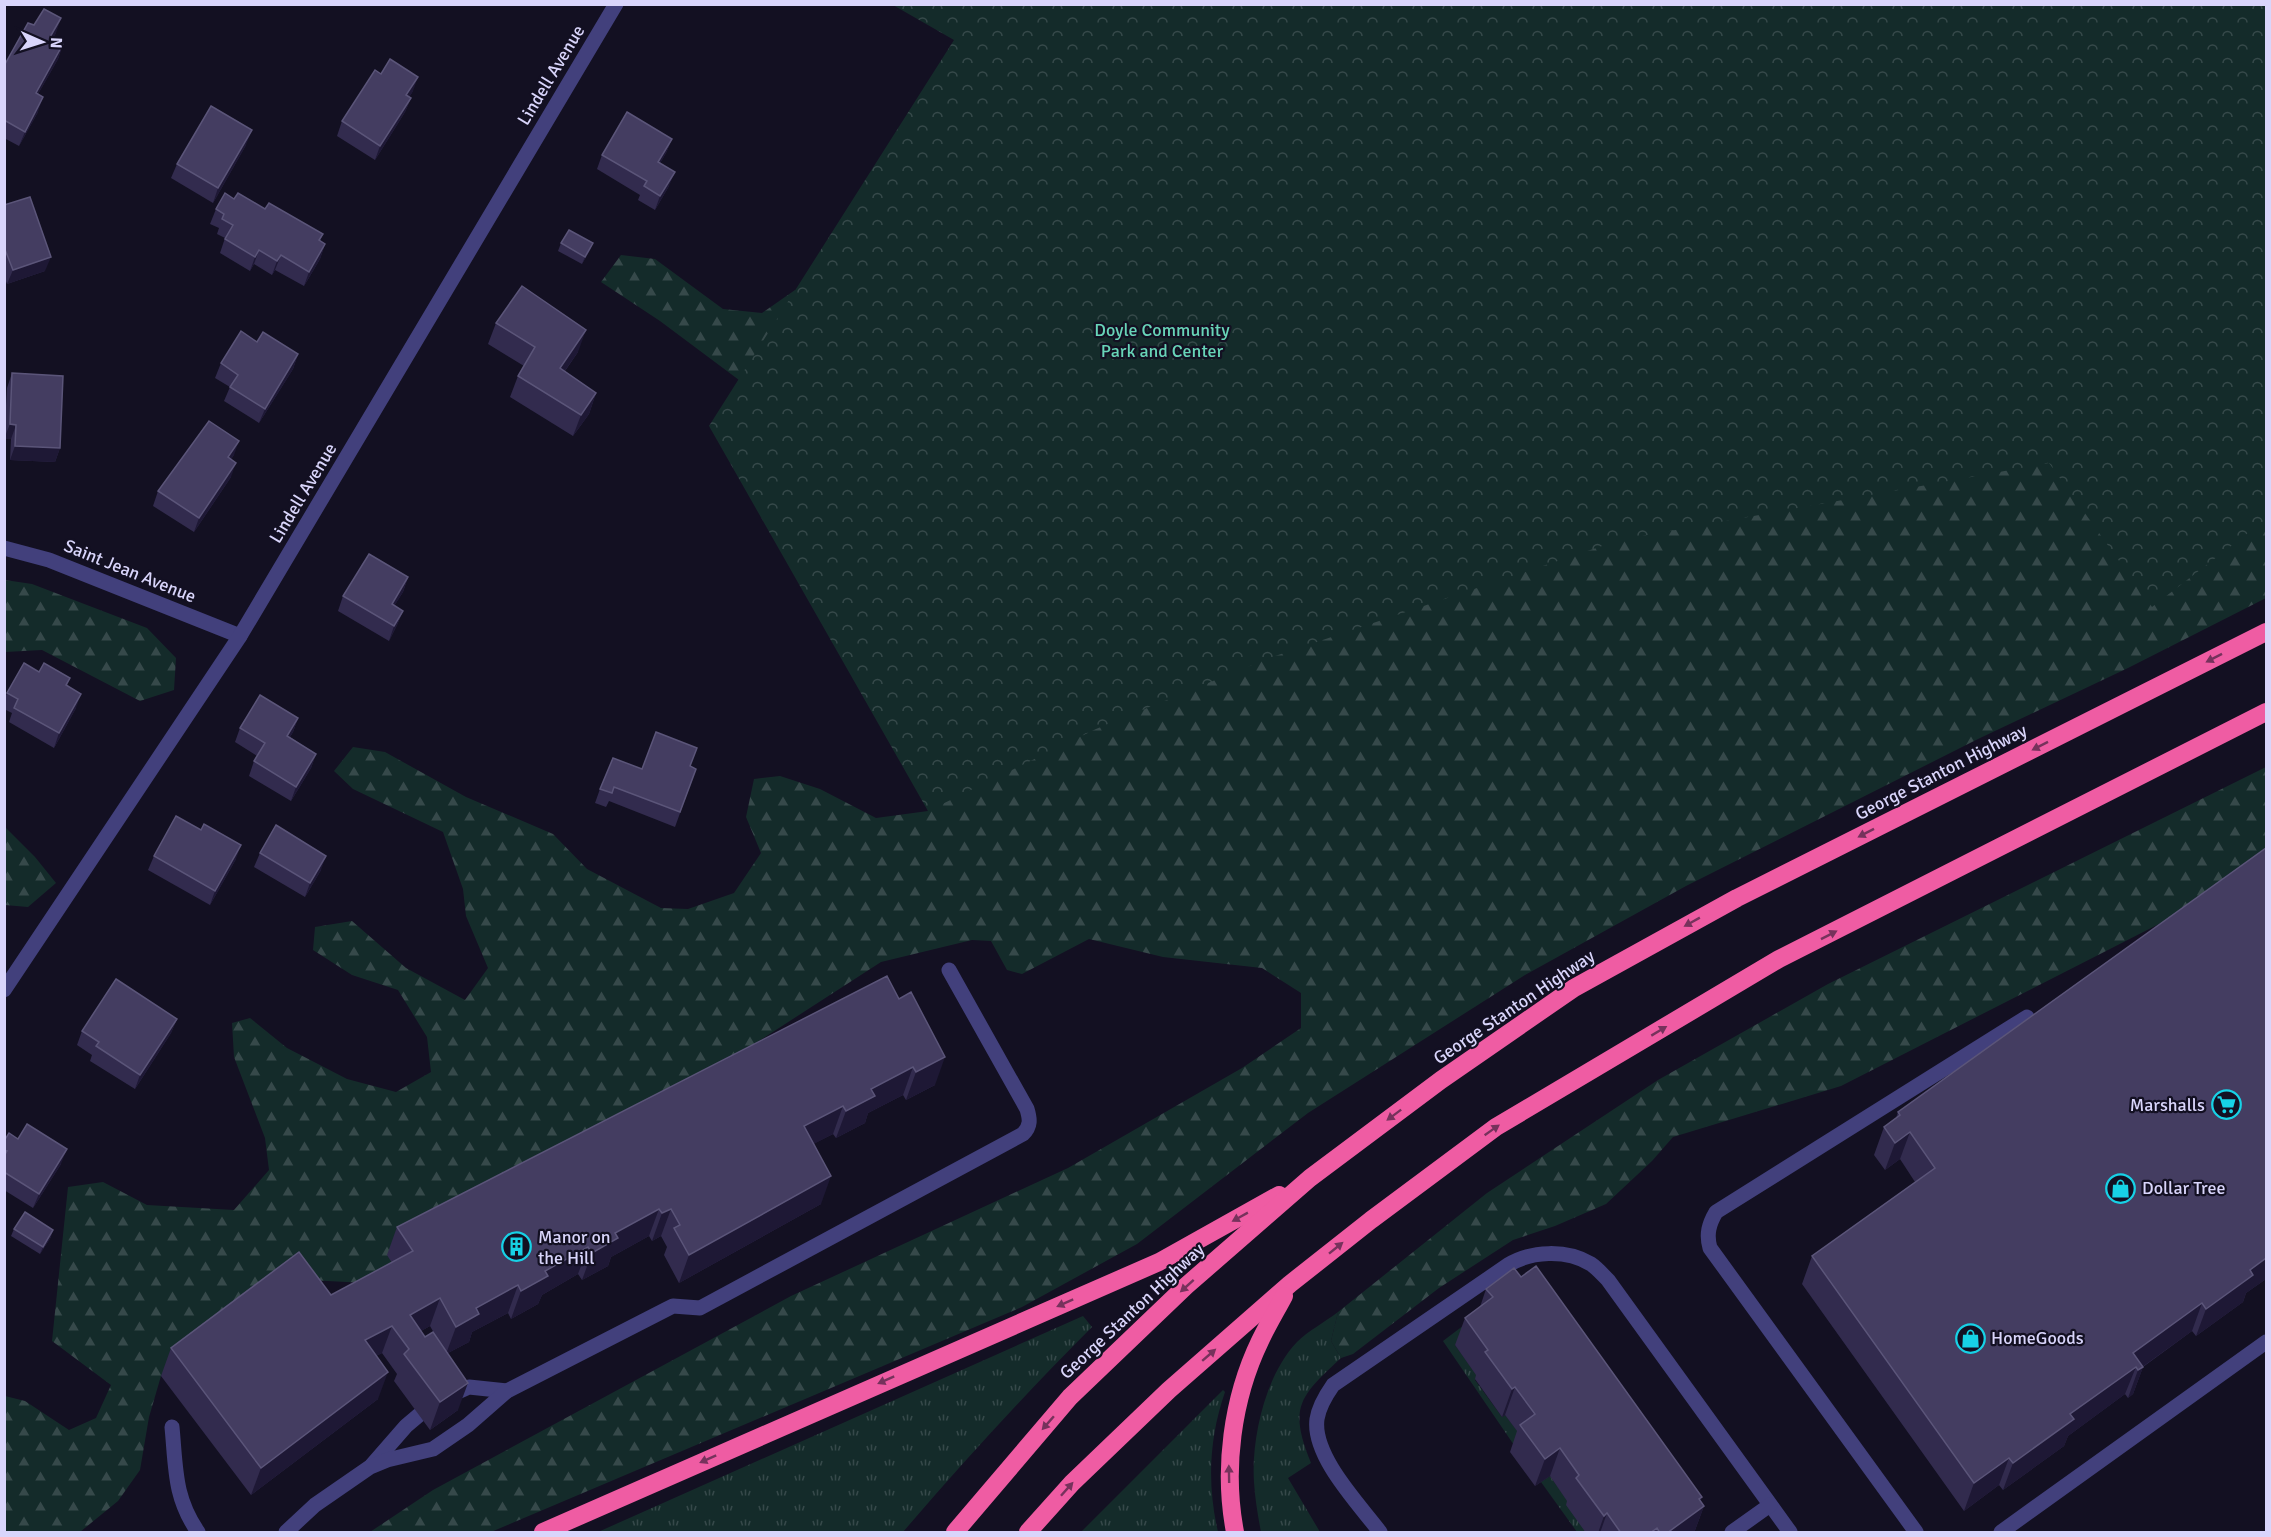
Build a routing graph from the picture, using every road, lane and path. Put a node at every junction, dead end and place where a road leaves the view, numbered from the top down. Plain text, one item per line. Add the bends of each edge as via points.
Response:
1 (616, 4) edge
2 (4, 548) edge
3 (2266, 632) edge
4 (240, 636) junction
5 (2266, 712) edge
6 (949, 970) dead end
7 (4, 990) edge
8 (2027, 1017) edge
9 (1310, 1178) junction
10 (1290, 1284) junction
11 (2266, 1342) edge
12 (507, 1391) junction
13 (449, 1396) edge
14 (419, 1415) dead end
15 (172, 1427) dead end
16 (370, 1467) junction
17 (1770, 1505) junction
18 (198, 1533) edge
19 (286, 1533) edge
20 (543, 1533) edge
21 (955, 1533) edge
22 (1028, 1533) edge
23 (1235, 1533) edge
24 (1380, 1533) edge
25 (1732, 1533) edge
26 (1790, 1533) edge
27 (1916, 1533) edge
28 (2001, 1533) edge

1 - 4 street, Lindell Avenue
2 - 4 street, Saint Jean Avenue via 49,560
3 -> 9 highway, George Stanton Highway via 1737,898 1574,988 1441,1080
4 - 7 street, Lindell Avenue
10 -> 5 highway via 1496,1127 1779,959
6 - 12 street via 1027,1109 1030,1119 1023,1134 700,1308 673,1306
8 - 27 street via 1716,1212 1709,1223 1710,1248
9 -> 20 highway via 1159,1262
9 -> 21 highway, George Stanton Highway via 1186,1286 1070,1397
22 -> 10 highway via 1072,1483 1169,1390
23 -> 10 highway via 1230,1484 1232,1434 1259,1343
11 - 28 street
12 - 13 street via 469,1386
12 - 16 street via 433,1449
14 - 16 street
15 - 18 street via 177,1487
16 - 19 street via 315,1504
17 - 24 street via 1608,1280 1580,1259 1539,1254 1508,1264 1333,1385 1322,1402 1317,1432 1328,1463
17 - 25 street
17 - 26 street

